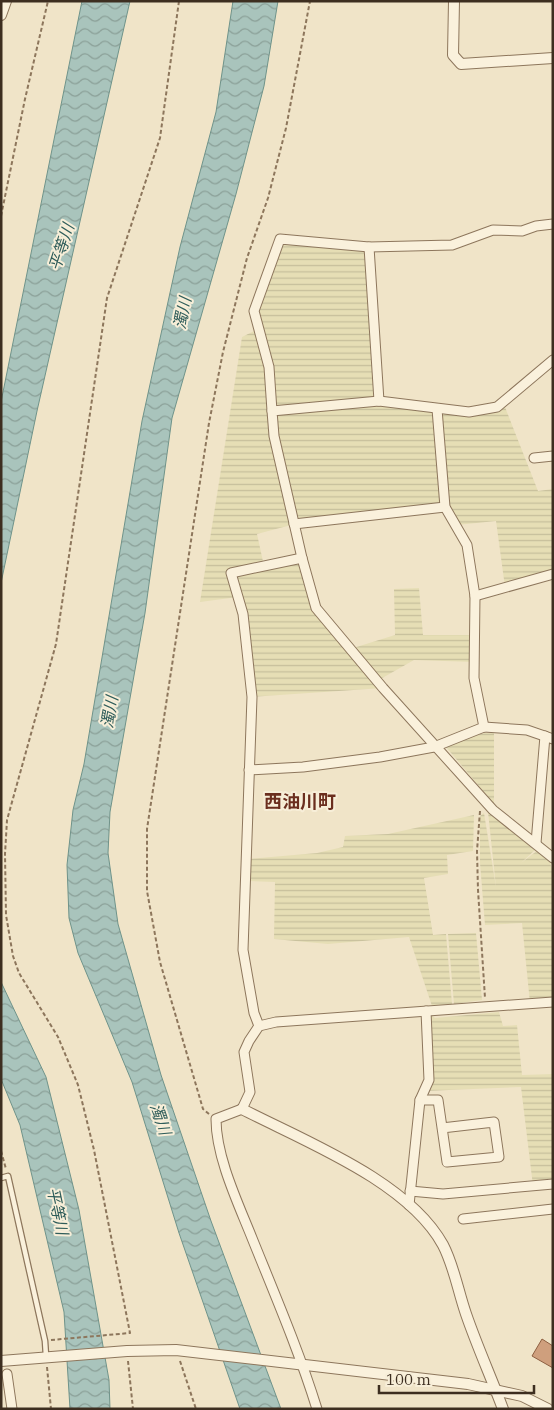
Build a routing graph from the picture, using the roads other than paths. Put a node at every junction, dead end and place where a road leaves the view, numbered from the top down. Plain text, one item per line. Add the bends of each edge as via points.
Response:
1 (6, 1) edge
2 (454, 1) edge
3 (1, 15) edge
4 (553, 58) edge
5 (553, 224) edge
6 (369, 247) junction
7 (553, 360) edge
8 (379, 401) junction
9 (437, 408) junction
10 (272, 411) junction
11 (553, 456) edge
12 (534, 458) dead end
13 (445, 507) junction
14 (294, 524) junction
15 (302, 558) junction
16 (553, 574) edge
17 (474, 596) junction
18 (484, 727) junction
19 (549, 738) edge
20 (434, 747) junction
21 (249, 770) junction
22 (536, 843) junction
23 (553, 858) edge
24 (553, 1002) edge
25 (426, 1011) junction
26 (260, 1026) junction
27 (420, 1100) junction
28 (242, 1109) junction
29 (442, 1128) junction
30 (1, 1178) edge
31 (553, 1184) edge
32 (410, 1191) junction
33 (409, 1205) junction
34 (553, 1209) edge
35 (463, 1219) dead end
36 (49, 1358) junction
37 (300, 1363) junction
38 (5, 1367) edge
39 (495, 1389) junction
40 (12, 1409) edge
41 (317, 1409) edge
42 (504, 1409) edge
43 (548, 1409) edge

1 - 3 street
2 - 4 street via 453,55 461,64
5 - 6 street via 522,231 493,230 452,245
6 - 8 street
6 - 10 street via 280,239 254,311 269,366
7 - 9 street via 497,407 469,412
8 - 9 street
8 - 10 street
9 - 13 street
10 - 14 street via 274,436
11 - 12 street
13 - 14 street
13 - 17 street via 467,545
14 - 15 street
15 - 20 street via 316,608
15 - 21 street via 231,573 243,614 252,697
16 - 17 street
17 - 18 street via 474,678
18 - 19 street via 527,730
18 - 20 street
19 - 22 street
20 - 21 street via 370,759
20 - 22 street via 493,810
21 - 26 street via 243,950 254,1013
22 - 23 street
24 - 25 street
25 - 26 street via 276,1022
25 - 27 street via 429,1080
26 - 28 street via 244,1052 250,1092
27 - 29 street via 438,1100
27 - 32 street
28 - 33 street via 376,1179
28 - 37 street via 216,1119 216,1134 234,1194
29 - 29 street via 447,1162 499,1157 494,1122
30 - 36 lane via 8,1176
31 - 32 street via 443,1194
32 - 33 street
33 - 39 street via 432,1230 447,1255
34 - 35 street
36 - 37 street via 176,1350
36 - 38 street
37 - 39 street
37 - 41 street
38 - 40 street
39 - 42 street
39 - 43 street via 522,1396

